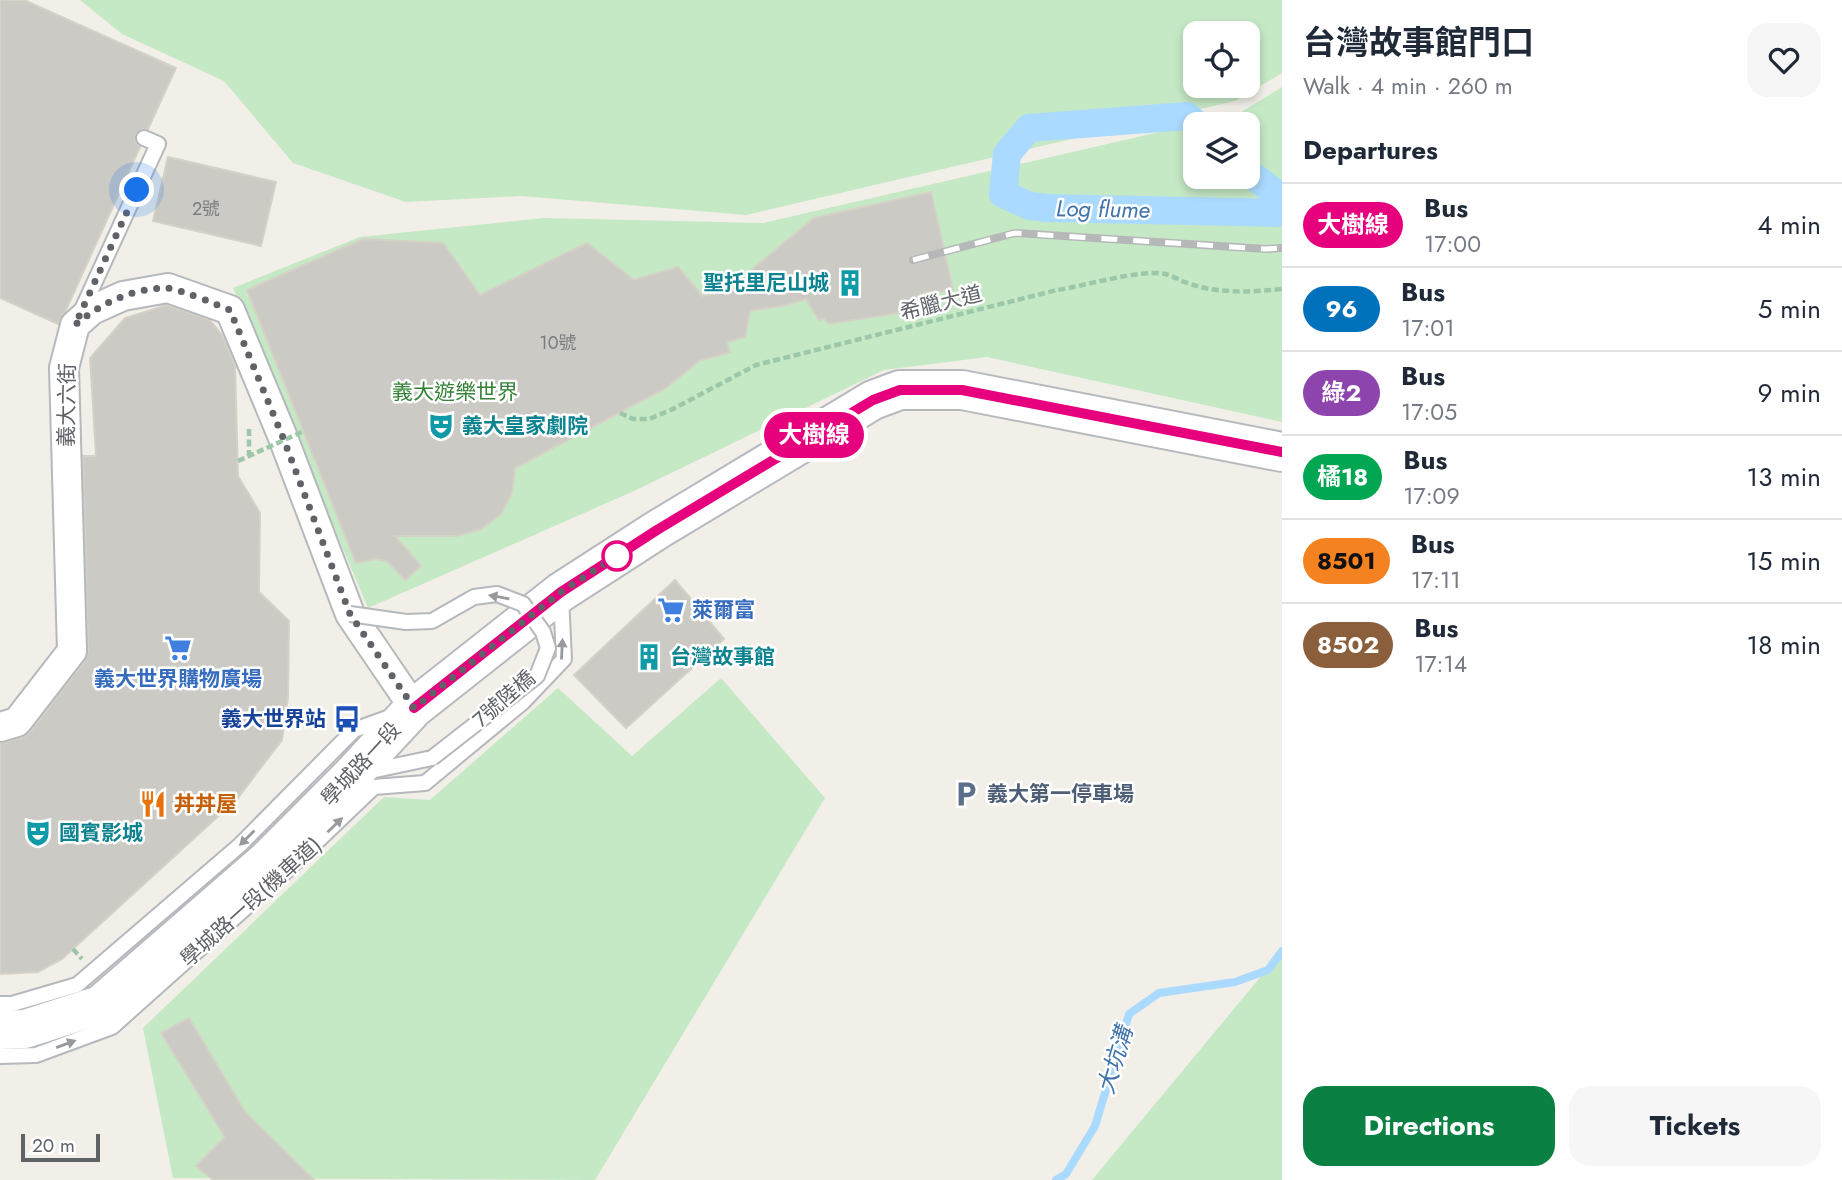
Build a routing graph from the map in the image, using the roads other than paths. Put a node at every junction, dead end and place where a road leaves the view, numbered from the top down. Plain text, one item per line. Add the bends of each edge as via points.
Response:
1 (144, 138) dead end
2 (75, 325) junction
3 (1282, 452) edge
4 (561, 592) junction
5 (350, 614) junction
6 (414, 708) junction
7 (0, 727) edge
8 (351, 776) junction
9 (0, 1004) edge
10 (0, 1030) edge
11 (0, 1056) edge

1 - 2 lane via 158,144
2 - 5 street via 92,310 123,296 168,288 230,310
2 - 7 street, 義大六街 via 64,369 72,651 18,722
3 - 4 main road, 學城路一段 via 962,390 900,390 873,400
4 - 6 main road, 學城路一段
11 -> 4 lane, 學城路一段(機車道) via 36,1055 112,1027 374,787 425,783 435,775 523,702 564,659
5 - 6 street
8 -> 5 lane, 7號陸橋, bridge via 432,758 537,676 548,648 543,632 523,604 497,594 474,597 432,621
6 - 8 main road, 學城路一段
6 -> 9 lane via 354,730 240,845 77,985
8 - 10 main road, 學城路一段 via 267,860 100,1005 25,1029

